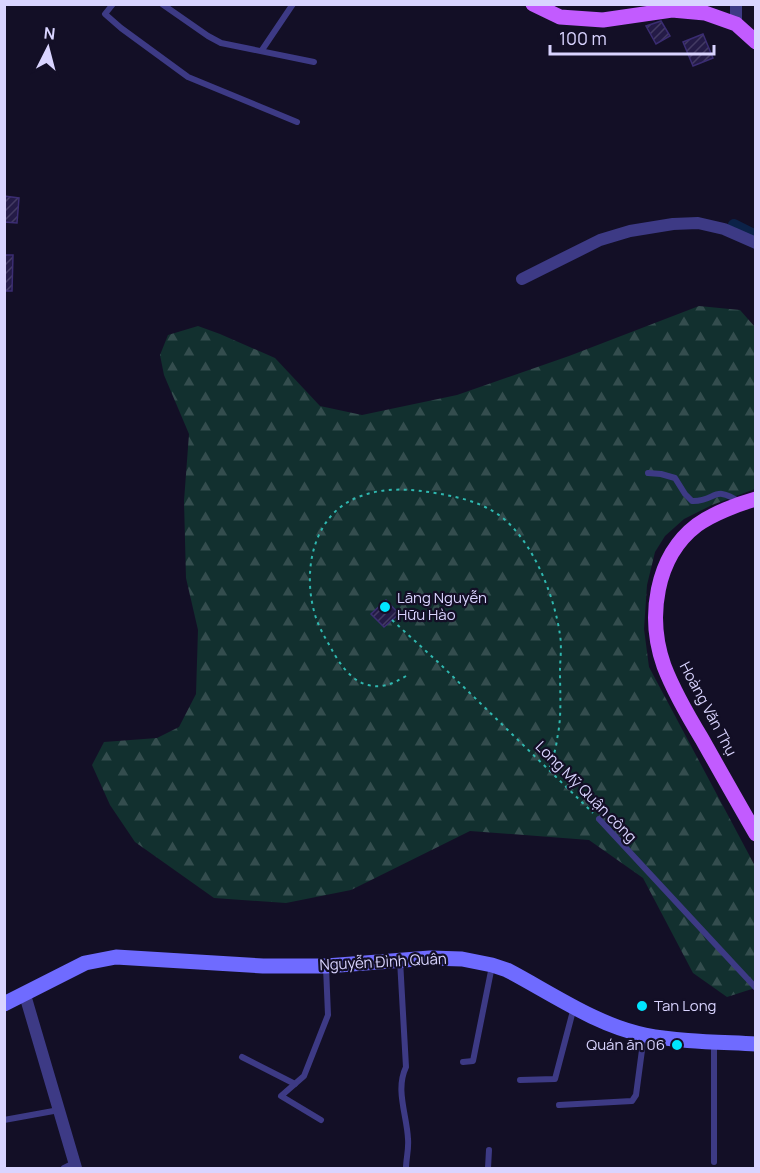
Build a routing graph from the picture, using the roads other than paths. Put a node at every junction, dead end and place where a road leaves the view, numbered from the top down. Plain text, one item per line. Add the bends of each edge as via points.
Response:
1 (113, 4) edge
2 (162, 4) edge
3 (294, 4) edge
4 (533, 4) edge
5 (735, 4) edge
6 (736, 24) junction
7 (756, 42) edge
8 (262, 50) junction
9 (314, 62) dead end
10 (297, 122) dead end
11 (756, 243) edge
12 (522, 279) dead end
13 (648, 473) dead end
14 (748, 501) edge
15 (599, 819) road end
16 (756, 834) edge
17 (400, 960) junction
18 (492, 965) junction
19 (326, 966) junction
20 (756, 988) edge
21 (25, 995) junction
22 (4, 1004) edge
23 (574, 1006) junction
24 (644, 1035) junction
25 (714, 1042) junction
26 (756, 1044) edge
27 (242, 1057) dead end
28 (463, 1062) dead end
29 (520, 1080) dead end
30 (295, 1084) junction
31 (559, 1104) dead end
32 (59, 1110) junction
33 (4, 1120) edge
34 (321, 1120) dead end
35 (489, 1150) dead end
36 (714, 1162) dead end
37 (71, 1166) edge
38 (406, 1168) edge
39 (488, 1168) edge

1 - 10 lane via 105,14 188,77
2 - 8 lane via 221,43
3 - 8 lane
4 - 6 main road via 560,17 603,20 672,10 705,13
5 - 6 street
6 - 7 main road
8 - 9 lane
11 - 12 street via 698,223 673,224 600,240
13 - 14 lane via 675,478 692,501 722,492
14 - 16 main road, Hoàng Văn Thụ via 698,524 682,540 667,561 660,581 656,615 658,641 668,675
15 - 20 lane, Long Mỹ Quận công
17 - 18 street, Nguyễn Đình Quân via 462,959
17 - 19 street, Nguyễn Đình Quân
17 - 38 lane via 406,1067 400,1093 409,1141
18 - 23 street, Nguyễn Đình Quân
18 - 28 lane via 473,1061
19 - 21 street, Nguyễn Đình Quân via 116,957 85,963
19 - 30 lane via 328,1015 304,1076
21 - 22 street, Nguyễn Đình Quân
21 - 32 street
23 - 24 street, Nguyễn Đình Quân
23 - 29 lane via 555,1079
24 - 25 street, Nguyễn Đình Quân
24 - 31 lane via 632,1101
25 - 26 street, Nguyễn Đình Quân
25 - 36 lane
27 - 30 lane
30 - 34 lane via 281,1096
32 - 33 lane
32 - 37 street
35 - 39 lane

